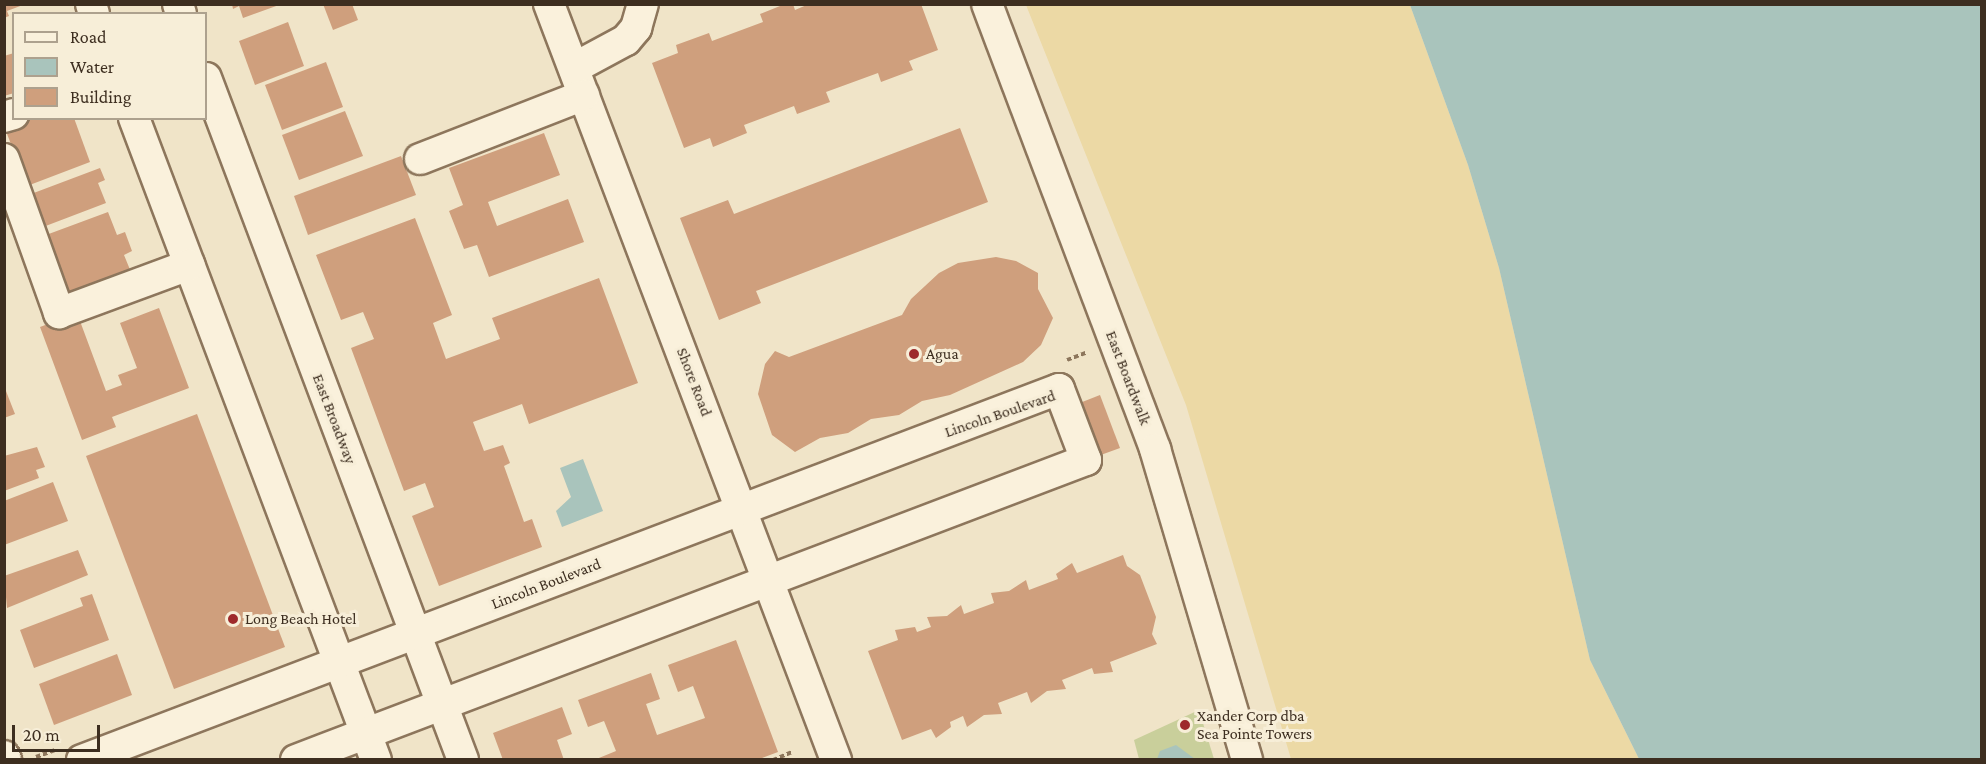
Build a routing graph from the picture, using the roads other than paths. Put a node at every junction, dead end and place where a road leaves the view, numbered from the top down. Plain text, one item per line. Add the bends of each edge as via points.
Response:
1 (549, 4) edge
2 (644, 4) edge
3 (987, 4) edge
4 (207, 81) edge
5 (579, 81) junction
6 (135, 120) edge
7 (4, 159) edge
8 (420, 159) dead end
9 (189, 265) junction
10 (743, 509) junction
11 (769, 580) junction
12 (416, 633) junction
13 (339, 662) junction
14 (442, 704) junction
15 (371, 746) edge
16 (82, 759) edge
17 (296, 759) edge
18 (463, 759) edge
19 (836, 759) edge
20 (1247, 759) edge

1 - 5 street, Shore Road
2 - 5 street via 636,28 626,40
3 - 20 street, East Boardwalk via 1155,450
4 - 12 street, East Broadway
5 - 8 street
5 - 10 street, Shore Road
6 - 9 street
7 - 9 street via 59,313
9 - 13 street
10 - 11 street, Shore Road
10 - 11 street, Lincoln Boulevard via 1059,389 1086,460
10 - 12 street, Lincoln Boulevard
11 - 14 street, Lincoln Boulevard
11 - 19 street, Shore Road
12 - 13 street, Lincoln Boulevard
12 - 14 street, East Broadway
13 - 15 street
13 - 16 street, Lincoln Boulevard
14 - 15 street, Lincoln Boulevard
14 - 18 street, East Broadway
15 - 17 street, Lincoln Boulevard

